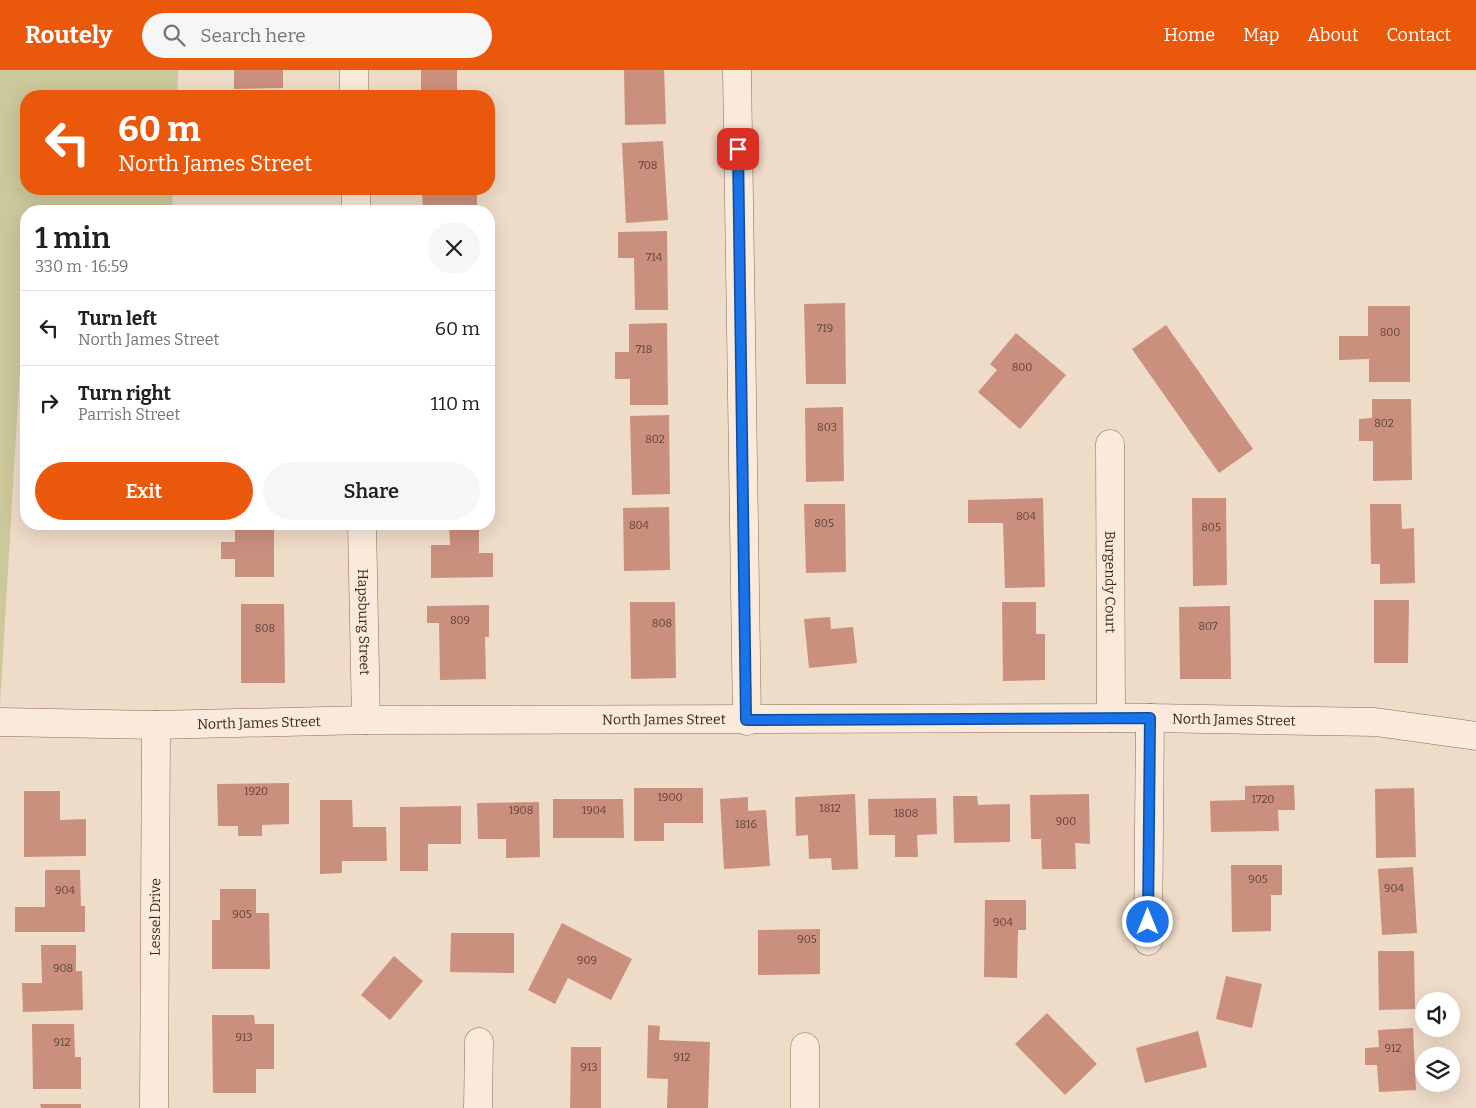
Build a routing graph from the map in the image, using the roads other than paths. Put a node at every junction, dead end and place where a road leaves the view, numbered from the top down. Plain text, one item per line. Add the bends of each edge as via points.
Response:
1 (354, 70) edge
2 (737, 70) edge
3 (354, 90) edge
4 (1110, 444) dead end
5 (362, 530) edge
6 (1111, 718) junction
7 (1150, 718) junction
8 (366, 720) junction
9 (746, 720) junction
10 (0, 722) edge
11 (156, 725) junction
12 (1476, 736) edge
13 (1148, 941) dead end
14 (479, 1042) dead end
15 (805, 1047) dead end
16 (154, 1108) edge
17 (478, 1108) edge
18 (805, 1108) edge

1 - 3 street
2 - 9 street
4 - 6 street, Burgendy Court
5 - 8 street, Hapsburg Street
6 - 7 street, North James Street
6 - 9 street, North James Street
7 - 12 street, North James Street via 1375,722
7 - 13 street
8 - 9 street, North James Street
8 - 11 street, North James Street
10 - 11 street, North James Street
11 - 16 street, Lessel Drive
14 - 17 street
15 - 18 street

